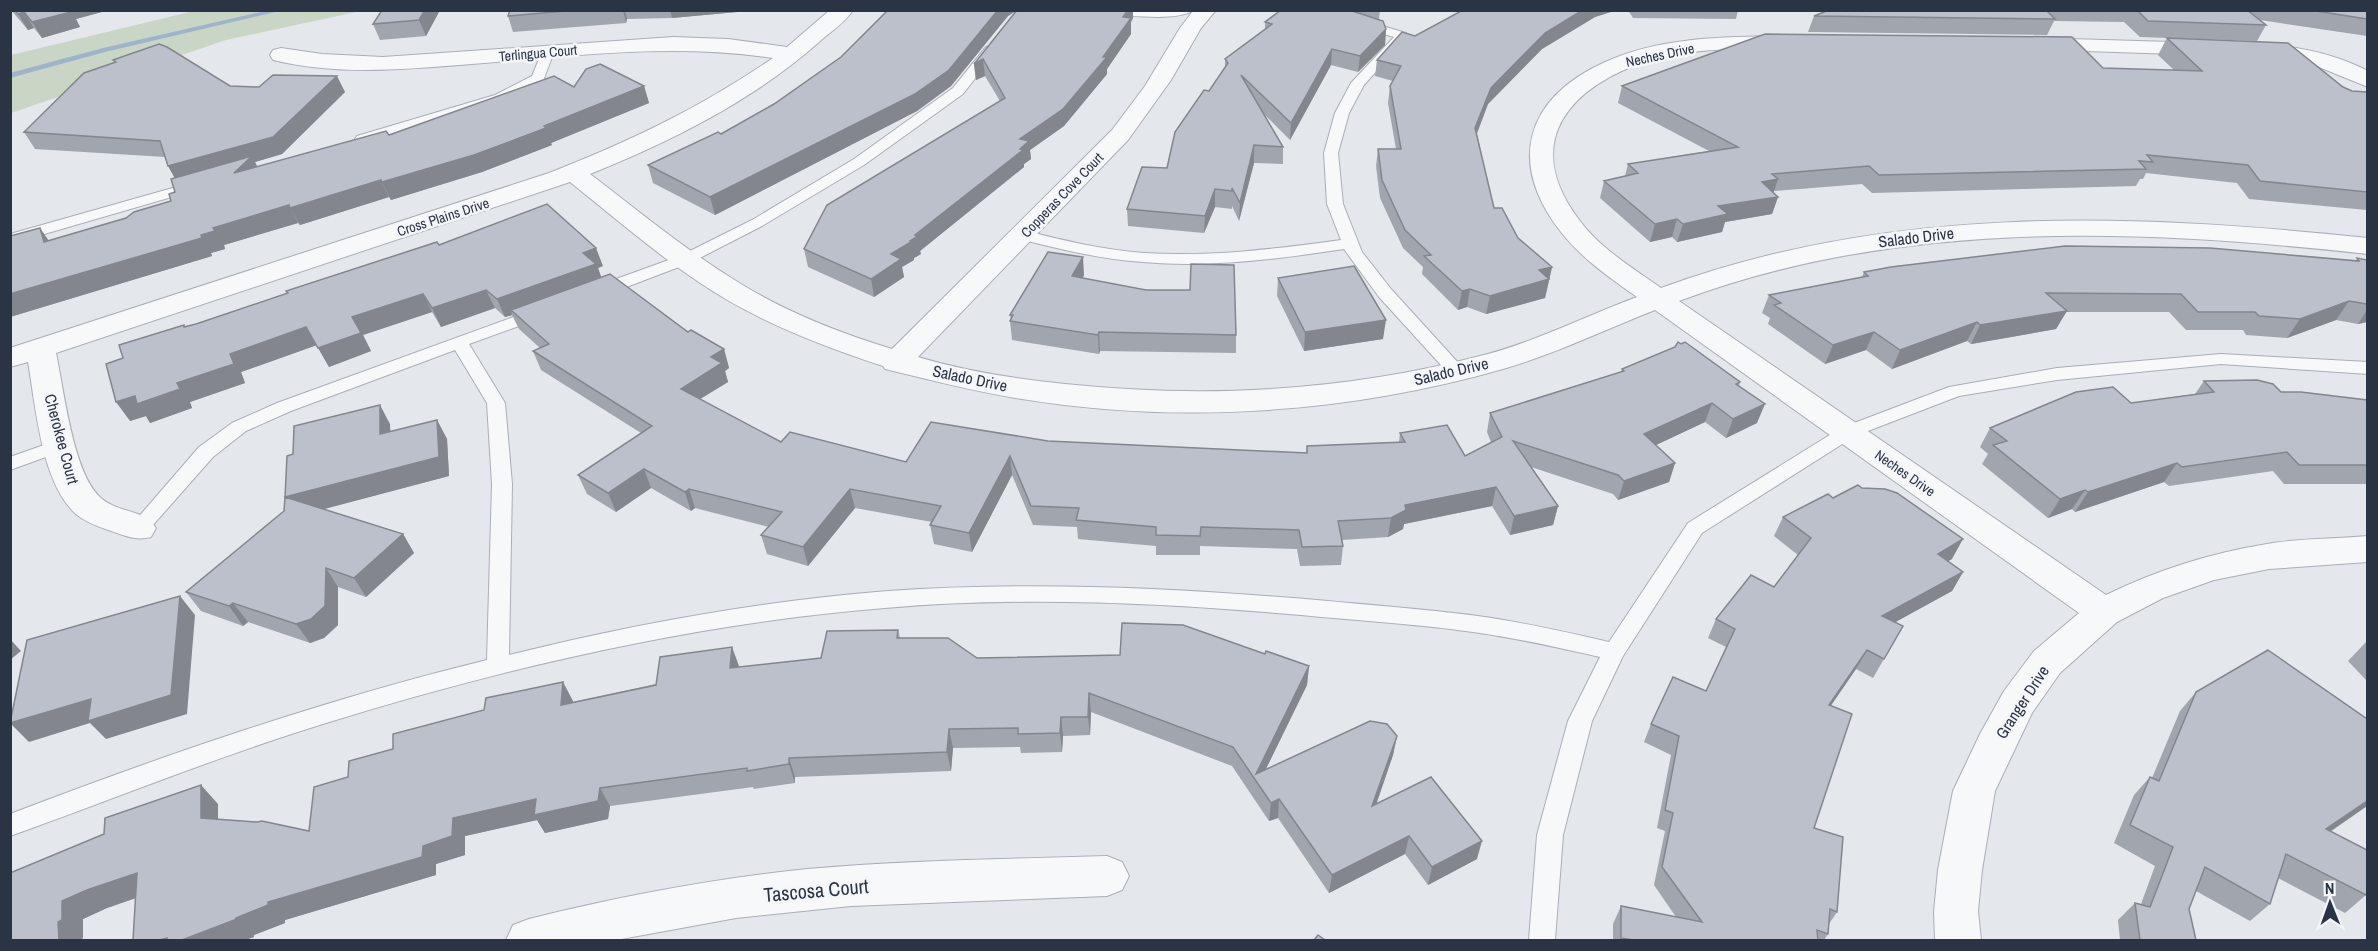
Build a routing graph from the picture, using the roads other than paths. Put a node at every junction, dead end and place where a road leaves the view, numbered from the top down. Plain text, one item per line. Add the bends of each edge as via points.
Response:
1 (843, 10) edge
2 (1108, 10) edge
3 (1188, 10) edge
4 (1206, 10) edge
5 (1343, 19) edge
6 (1001, 38) edge
7 (1809, 42) edge
8 (2016, 44) edge
9 (548, 52) junction
10 (794, 54) junction
11 (281, 55) dead end
12 (2367, 80) edge
13 (348, 143) edge
14 (573, 173) junction
15 (215, 180) edge
16 (1022, 235) junction
17 (10, 238) edge
18 (1350, 243) junction
19 (2367, 246) edge
20 (686, 259) junction
21 (578, 299) edge
22 (1658, 299) junction
23 (557, 307) edge
24 (459, 342) junction
25 (25, 354) edge
26 (896, 362) junction
27 (2367, 368) edge
28 (1456, 371) junction
29 (1848, 432) junction
30 (60, 445) junction
31 (10, 464) edge
32 (139, 528) joint
33 (2367, 549) edge
34 (2104, 612) junction
35 (1614, 652) junction
36 (498, 664) junction
37 (10, 825) edge
38 (1107, 876) dead end
39 (529, 940) edge
40 (1542, 940) edge
41 (1958, 940) edge

1 - 10 street, Cross Plains Drive
2 - 3 lane via 1156,14
4 - 16 street, Copperas Cove Court via 1185,33 1148,100 1120,135
5 - 18 lane via 1402,36 1358,83 1342,113 1331,153 1335,204
6 - 20 lane via 958,91 859,162 757,224
7 - 22 street, Neches Drive via 1708,45 1643,56 1595,75 1561,101 1548,118 1540,149 1543,177 1558,209 1603,257
8 - 12 street via 2259,50 2315,56
9 - 10 street, Terlingua Court via 692,43
9 - 11 street, Terlingua Court via 383,64
9 - 13 lane via 537,78 500,98
10 - 14 street, Cross Plains Drive via 721,105 656,139
14 - 20 street, Salado Drive
14 - 25 street, Cross Plains Drive
15 - 17 lane
16 - 18 lane via 1113,254 1174,259 1257,257
16 - 26 street, Copperas Cove Court
18 - 28 lane via 1385,293
19 - 22 street, Salado Drive via 2263,234 2135,227 1962,231 1811,253 1726,275
20 - 21 lane
20 - 26 street, Salado Drive via 752,303 800,327
22 - 28 street, Salado Drive via 1534,348
22 - 29 street, Neches Drive
23 - 24 lane
24 - 32 lane via 239,427 206,452
24 - 36 lane via 496,403 502,484
25 - 30 street, Cherokee Court
26 - 28 street, Salado Drive via 1026,390 1156,402 1349,392
27 - 29 lane via 2221,359 2057,374 1955,391
29 - 34 street, Neches Drive
29 - 35 lane via 1695,528
30 - 31 lane
30 - 32 street, Cherokee Court via 72,486 89,507
33 - 34 street, Granger Drive via 2270,556 2210,568 2150,589
34 - 41 street, Granger Drive via 2047,662 2018,702 1990,755 1974,791 1960,870
35 - 36 lane via 1464,622 1267,603 971,596 871,600 743,617
35 - 40 lane via 1580,721 1551,835
36 - 37 lane via 242,739
38 - 39 street, Tascosa Court via 889,883 767,894 666,909

